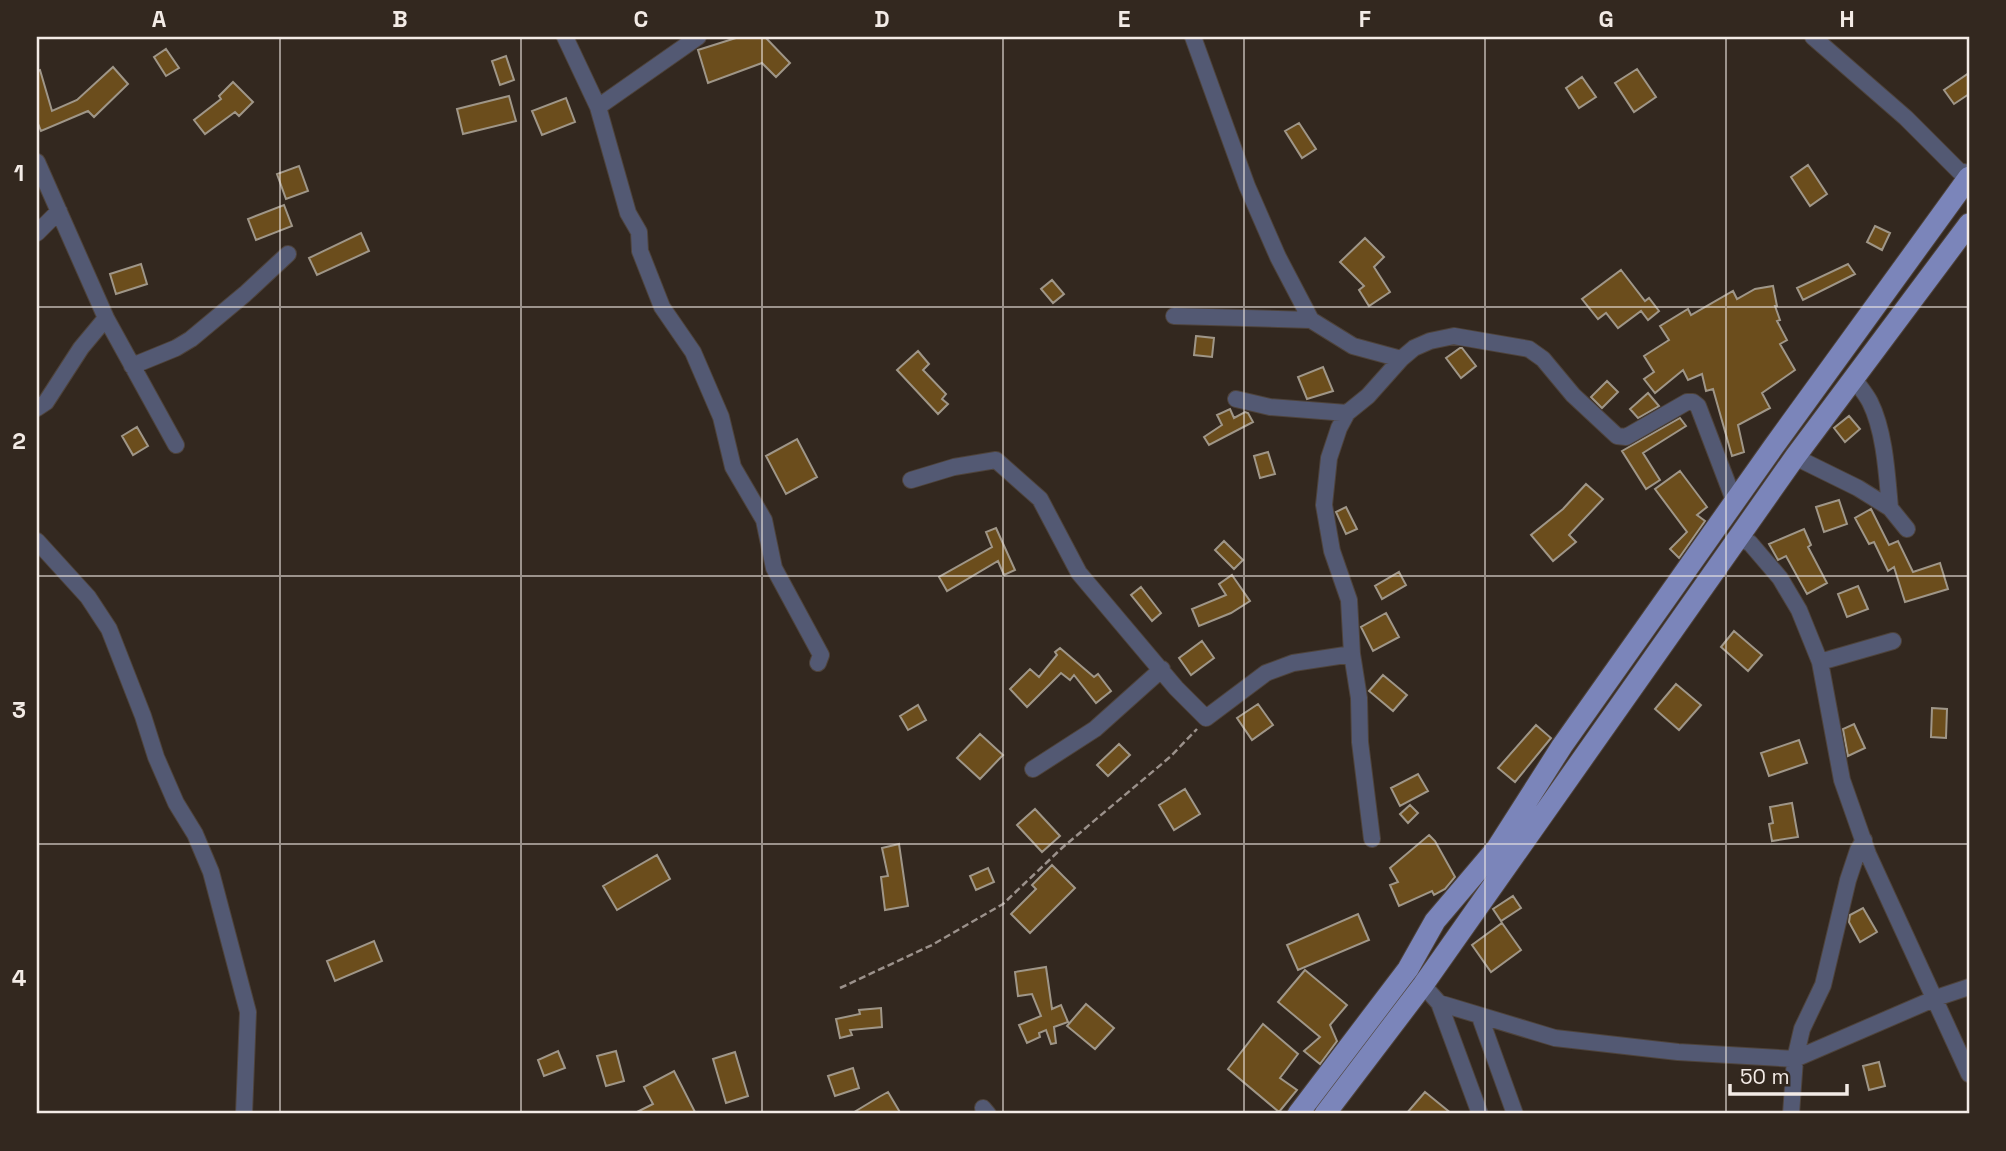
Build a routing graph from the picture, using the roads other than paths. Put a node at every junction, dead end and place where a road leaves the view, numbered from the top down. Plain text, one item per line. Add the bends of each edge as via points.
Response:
1 (565, 37) edge
2 (698, 37) edge
3 (1193, 37) edge
4 (1813, 37) edge
5 (598, 107) junction
6 (37, 162) edge
7 (1969, 175) edge
8 (59, 211) junction
9 (1969, 224) edge
10 (37, 233) edge
11 (288, 254) dead end
12 (1174, 316) dead end
13 (106, 318) junction
14 (1311, 320) junction
15 (1401, 359) junction
16 (132, 366) junction
17 (1854, 379) junction
18 (1236, 399) dead end
19 (37, 408) edge
20 (1347, 414) junction
21 (176, 445) dead end
22 (1795, 457) junction
23 (911, 480) dead end
24 (1735, 503) junction
25 (1890, 508) junction
26 (1907, 529) dead end
27 (1736, 538) junction
28 (37, 541) edge
29 (1893, 641) dead end
30 (1352, 653) junction
31 (1820, 662) junction
32 (818, 663) dead end
33 (1162, 669) junction
34 (1034, 769) dead end
35 (1372, 839) dead end
36 (1864, 840) junction
37 (1423, 985) junction
38 (1969, 987) edge
39 (1936, 998) junction
40 (1439, 1003) junction
41 (1479, 1017) junction
42 (1795, 1059) junction
43 (1969, 1074) edge
44 (244, 1114) edge
45 (1298, 1114) edge
46 (1325, 1114) edge
47 (1480, 1114) edge
48 (1515, 1114) edge
49 (1791, 1114) edge

1 - 5 street
2 - 5 street
3 - 14 street via 1247,186
4 - 7 street via 1959,171
5 - 32 street via 628,213 639,232 640,251 662,307 693,352 720,417 733,467 764,520 774,568 821,655
6 - 8 street
7 - 24 main road
8 - 10 street
8 - 13 street
9 - 17 main road
11 - 16 street via 191,339
12 - 14 street
13 - 16 street
13 - 19 street
14 - 15 street via 1353,346
15 - 20 street
15 - 24 street via 1430,341 1454,336 1529,349 1617,436 1626,437 1693,402
16 - 21 street
17 - 22 main road
17 - 25 street via 1871,403 1877,424
18 - 20 street
20 - 30 street via 1329,458 1324,505 1332,551 1349,600
22 - 25 street
22 - 27 main road
23 - 33 street via 996,460 1040,499 1079,573
24 - 45 main road via 1562,746 1497,848 1435,921 1408,970
25 - 26 street
27 - 31 street via 1750,543 1780,578
27 - 37 main road
28 - 44 street via 88,597 109,629 156,757 211,872 248,1012
29 - 31 street
30 - 33 street via 1293,663 1266,673 1206,718
30 - 35 street
31 - 36 street via 1842,780
33 - 34 street via 1095,729
36 - 39 street
36 - 42 street via 1848,880 1823,985 1802,1029
37 - 40 street
37 - 46 main road
38 - 39 street
39 - 42 street
39 - 43 street
40 - 41 street
40 - 47 street
41 - 42 street via 1555,1038
41 - 48 street
42 - 49 street

